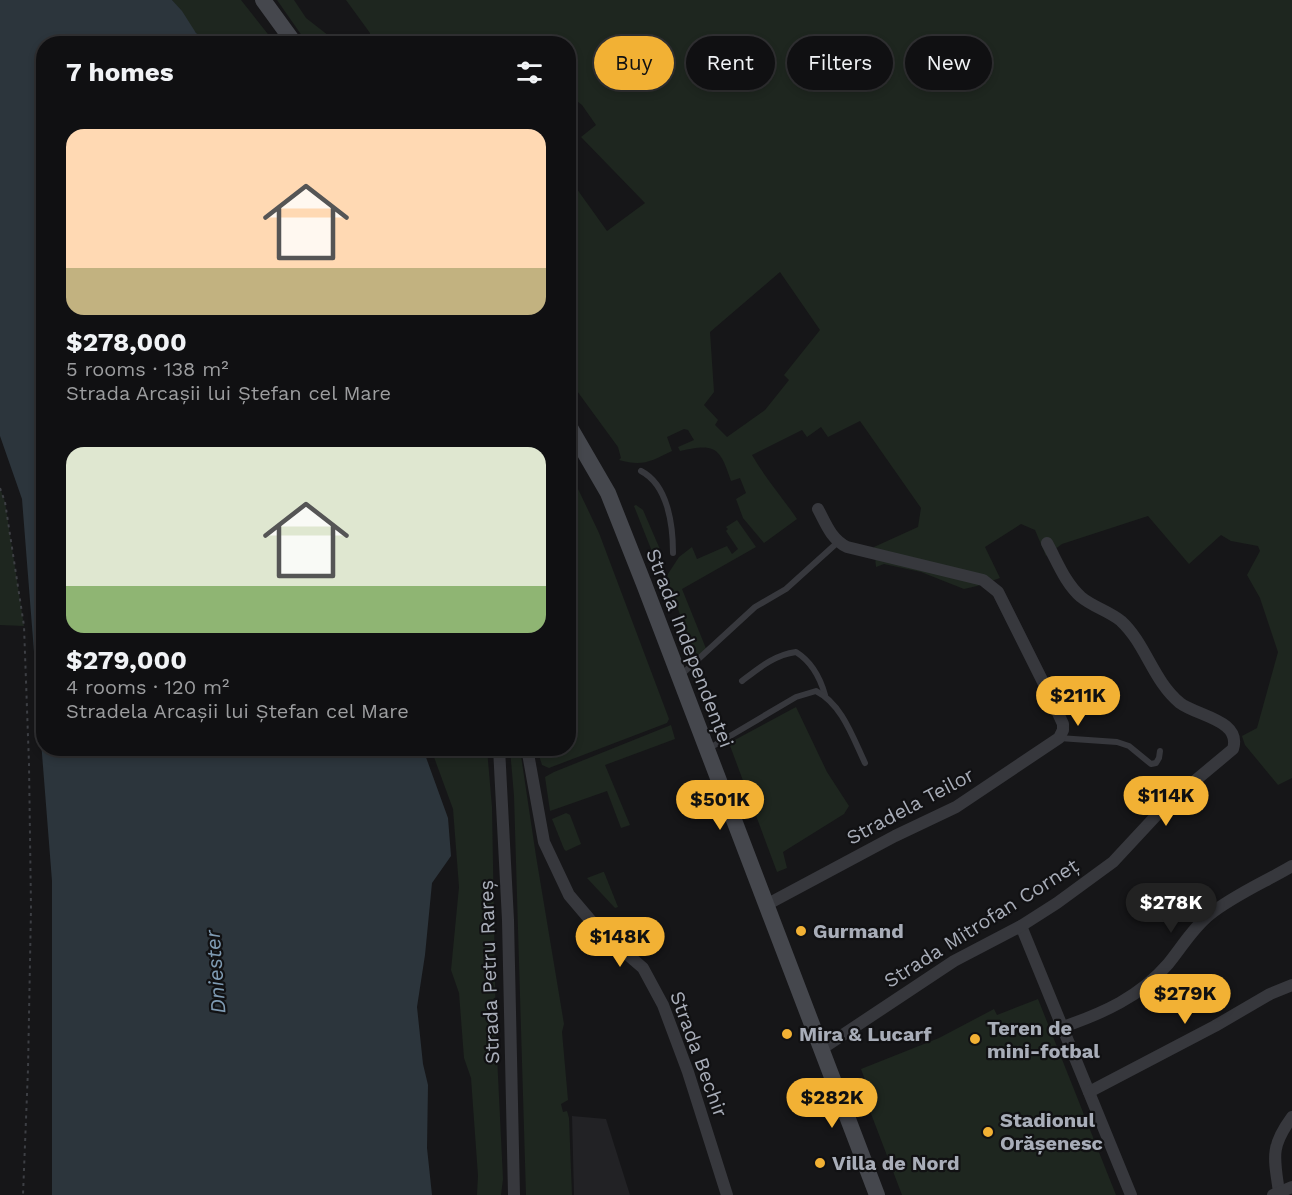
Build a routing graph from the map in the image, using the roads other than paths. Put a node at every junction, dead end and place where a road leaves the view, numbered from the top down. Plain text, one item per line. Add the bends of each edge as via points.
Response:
1 (263, 0) edge
2 (289, 36) edge
3 (576, 438) edge
4 (640, 471) dead end
5 (818, 509) dead end
6 (838, 542) junction
7 (1047, 543) dead end
8 (673, 553) dead end
9 (679, 676) junction
10 (742, 681) dead end
11 (825, 695) junction
12 (1059, 738) junction
13 (707, 750) junction
14 (1160, 751) dead end
15 (499, 756) edge
16 (528, 756) edge
17 (865, 763) dead end
18 (1292, 866) edge
19 (766, 905) junction
20 (1021, 926) junction
21 (1292, 985) edge
22 (1063, 1027) junction
23 (820, 1050) junction
24 (1089, 1092) junction
25 (1292, 1117) edge
26 (1292, 1187) edge
27 (1275, 1194) edge
28 (513, 1195) edge
29 (727, 1195) edge
30 (877, 1195) edge
31 (1131, 1195) edge

1 - 2 main road
3 - 9 main road, Strada Independenței via 608,493
4 - 8 lane via 650,475 670,515
5 - 6 street
6 - 9 lane via 786,589 755,607
6 - 12 street via 868,554 983,580 992,586 1059,716 1063,730
7 - 20 street, Strada Mitrofan Corneț via 1071,586 1081,597 1121,621 1173,696 1225,726 1235,741 1233,749 1166,805 1113,862
9 - 13 main road, Strada Independenței
10 - 11 lane via 783,653 796,652 820,679
11 - 13 lane via 816,691 796,697
11 - 17 lane via 836,706
12 - 14 lane via 1118,742 1130,746 1151,764 1156,763
12 - 19 street, Stradela Teilor via 956,807
13 - 19 main road, Strada Independenței
15 - 28 street, Strada Petru Rareș via 508,920
16 - 29 street, Strada Bechir via 544,842 569,895 597,928 642,968 663,1005
18 - 22 street via 1210,914 1134,995
19 - 23 main road, Strada Independenței
20 - 22 street
20 - 23 street, Strada Mitrofan Corneț via 954,960
21 - 24 street
22 - 24 street
23 - 30 main road, Strada Independenței
24 - 31 street
25 - 27 street via 1275,1144
26 - 27 street

